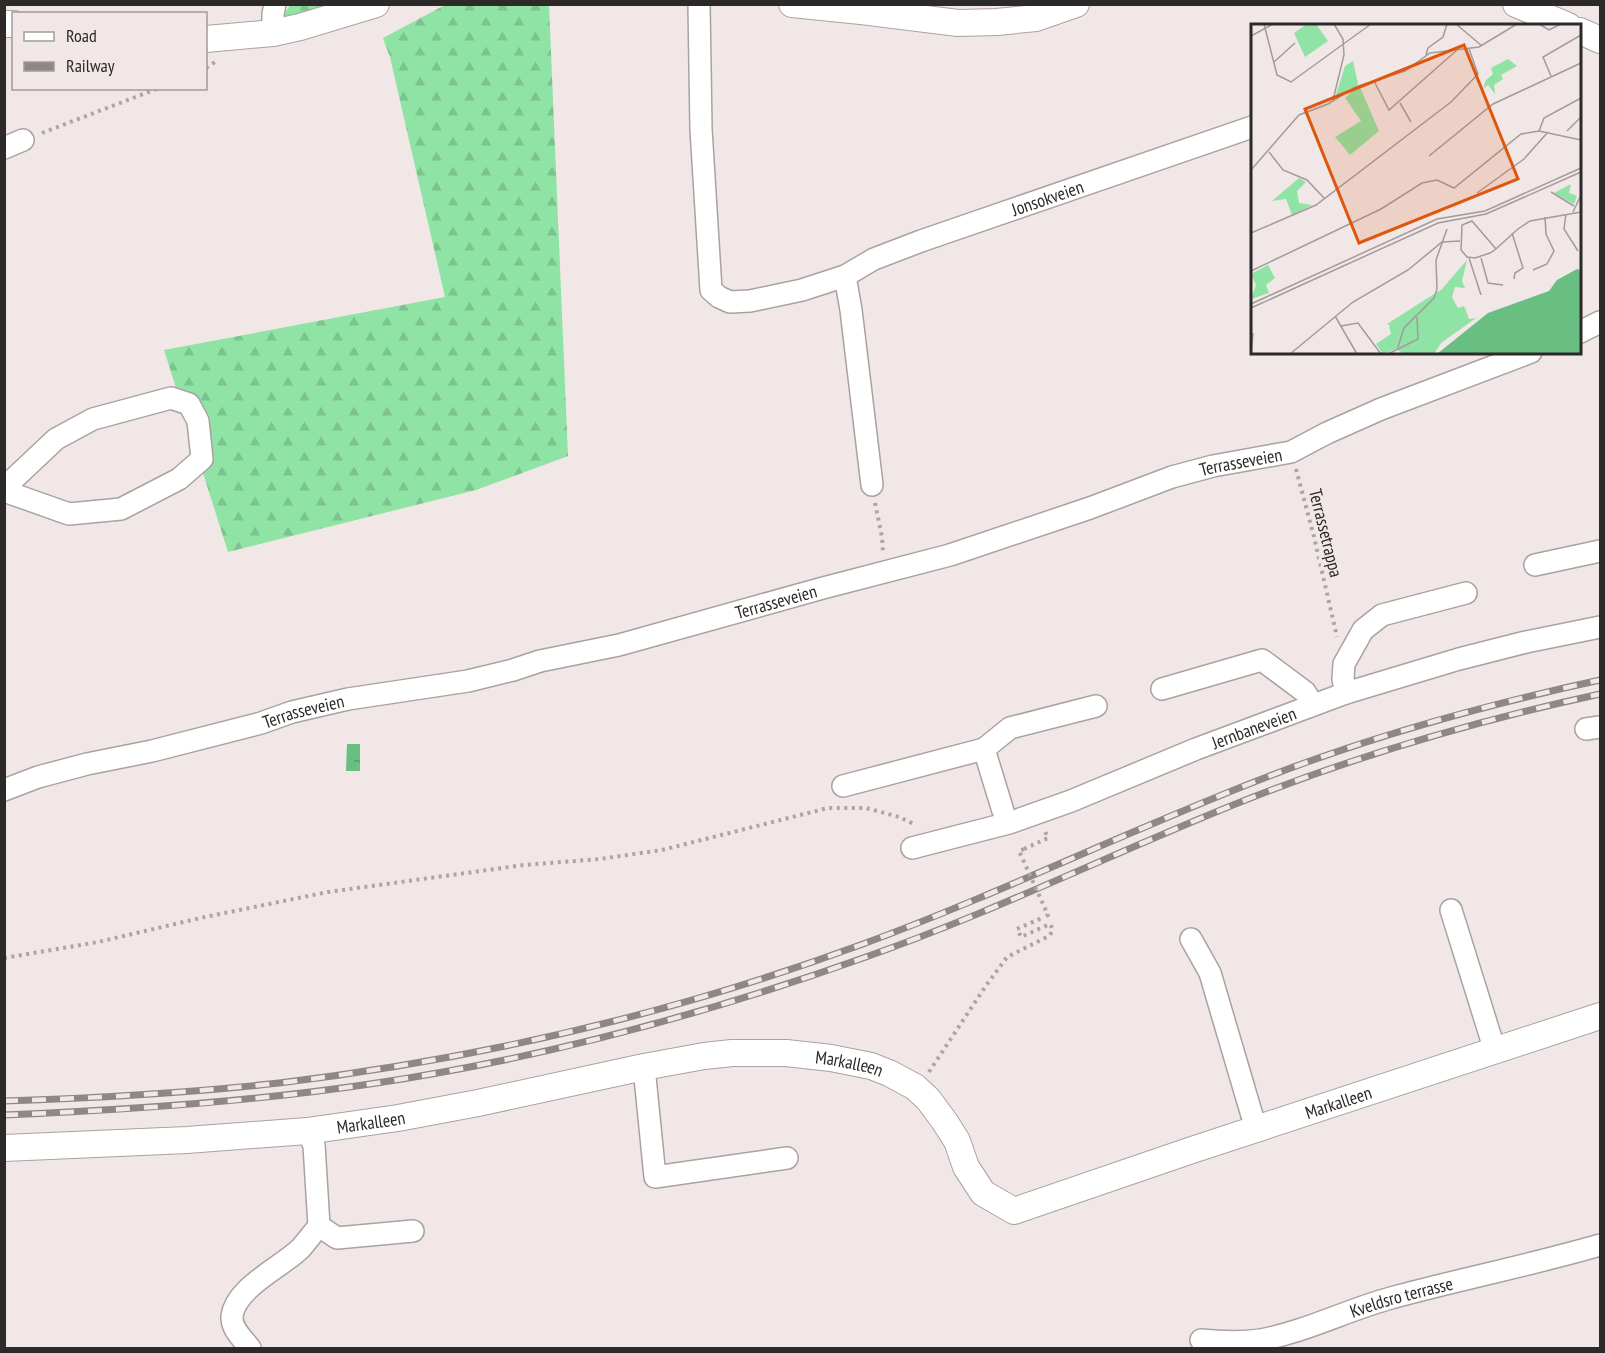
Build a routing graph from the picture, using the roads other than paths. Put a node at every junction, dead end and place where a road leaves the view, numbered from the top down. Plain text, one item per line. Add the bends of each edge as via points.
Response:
1 (275, 4) edge
2 (376, 4) edge
3 (699, 4) edge
4 (792, 4) edge
5 (1076, 4) edge
6 (1526, 14) edge
7 (1561, 24) edge
8 (1581, 31) edge
9 (273, 33) junction
10 (1600, 39) edge
11 (210, 51) edge
12 (1251, 128) edge
13 (845, 276) junction
14 (1600, 322) edge
15 (1581, 332) edge
16 (1526, 354) edge
17 (4, 490) edge
18 (873, 494) road end
19 (1600, 551) edge
20 (1535, 565) dead end
21 (1466, 593) dead end
22 (1600, 627) edge
23 (1162, 688) dead end
24 (1346, 693) junction
25 (1313, 705) junction
26 (1096, 706) dead end
27 (984, 749) junction
28 (843, 786) dead end
29 (4, 790) edge
30 (1003, 811) dead end
31 (912, 848) dead end
32 (1451, 910) dead end
33 (1191, 939) dead end
34 (1600, 1016) edge
35 (1495, 1051) junction
36 (644, 1067) junction
37 (1256, 1129) junction
38 (307, 1131) junction
39 (4, 1148) edge
40 (787, 1158) dead end
41 (319, 1226) junction
42 (413, 1231) dead end
43 (1600, 1245) edge
44 (1201, 1340) dead end
45 (250, 1348) edge

1 - 9 street
2 - 9 main road
3 - 13 street, Jonsokveien via 701,129 711,290 730,302 750,301
4 - 5 main road via 958,23 1036,18
6 - 7 main road
8 - 10 main road
9 - 11 main road
12 - 13 street, Jonsokveien via 921,241
13 - 18 street
14 - 15 street
16 - 29 street, Terrasseveien via 1381,409 1291,452 1172,477 951,555 619,645 468,681 348,699 292,712 152,751 38,777
17 - 17 street via 69,514 121,508 178,479 202,459 198,421 189,404 171,398 93,419 56,439
19 - 20 street
21 - 24 street via 1382,615 1363,630 1344,664
22 - 24 street, Jernbaneveien via 1459,659
23 - 25 street via 1262,660 1305,692
24 - 25 street, Jernbaneveien
25 - 31 street, Jernbaneveien via 1196,748 1071,801
26 - 27 street via 1010,728
27 - 28 street
27 - 30 street
32 - 35 street
33 - 37 street via 1210,973
34 - 35 main road, Markalleen
35 - 37 main road, Markalleen
36 - 37 main road, Markalleen via 732,1053 786,1053 871,1066 921,1081 983,1193 1014,1211
36 - 38 main road, Markalleen via 467,1105
36 - 40 street via 655,1177
38 - 39 main road, Markalleen
38 - 41 street via 314,1145
41 - 42 street via 337,1238
41 - 45 street via 300,1249 244,1292 236,1305 234,1327
43 - 44 street, Kveldsro terrasse via 1390,1298 1277,1337 1257,1341

